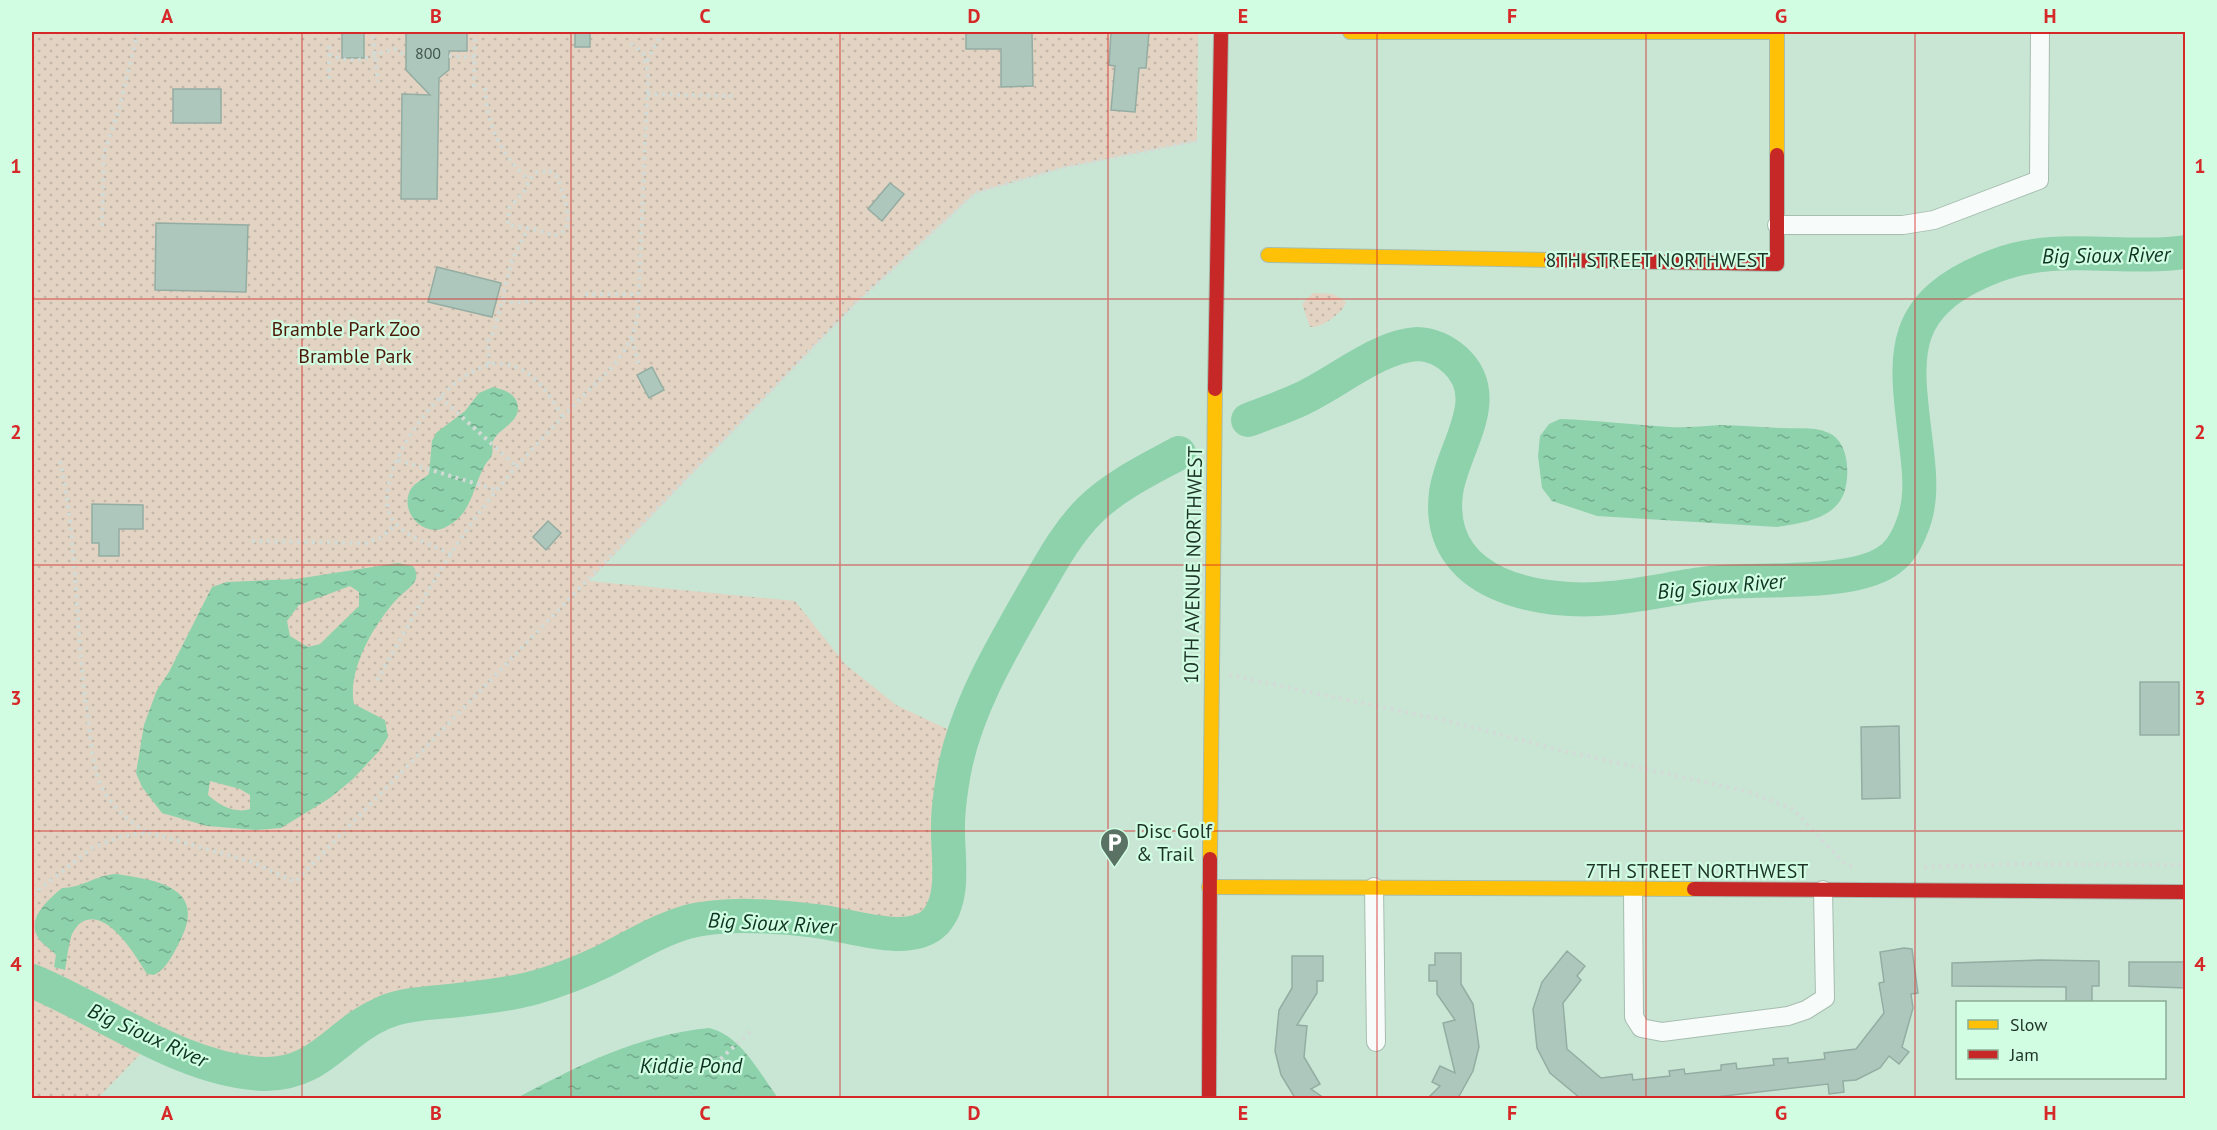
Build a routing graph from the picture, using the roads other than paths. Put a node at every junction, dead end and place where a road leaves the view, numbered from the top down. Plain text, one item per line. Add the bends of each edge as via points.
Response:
1 (1221, 32) edge
2 (1350, 32) edge
3 (1777, 32) edge
4 (2040, 32) edge
5 (1777, 225) junction
6 (1268, 255) dead end
7 (1209, 887) junction
8 (1374, 887) junction
9 (1823, 890) junction
10 (1633, 891) junction
11 (2186, 891) edge
12 (1376, 1042) dead end
13 (1209, 1098) edge

1 - 7 street, 10TH AVENUE NORTHWEST
2 - 3 street
3 - 5 street
4 - 5 street, 8TH STREET NORTHWEST via 2039,180 1934,220 1903,225
5 - 6 street, 8TH STREET NORTHWEST via 1777,264
7 - 8 street, 7TH STREET NORTHWEST
7 - 13 street, 10TH AVENUE NORTHWEST
8 - 10 street, 7TH STREET NORTHWEST
8 - 12 street
9 - 10 street, 7TH STREET NORTHWEST
9 - 10 street via 1825,998 1788,1016 1662,1032 1641,1028 1634,1017
9 - 11 street, 7TH STREET NORTHWEST

